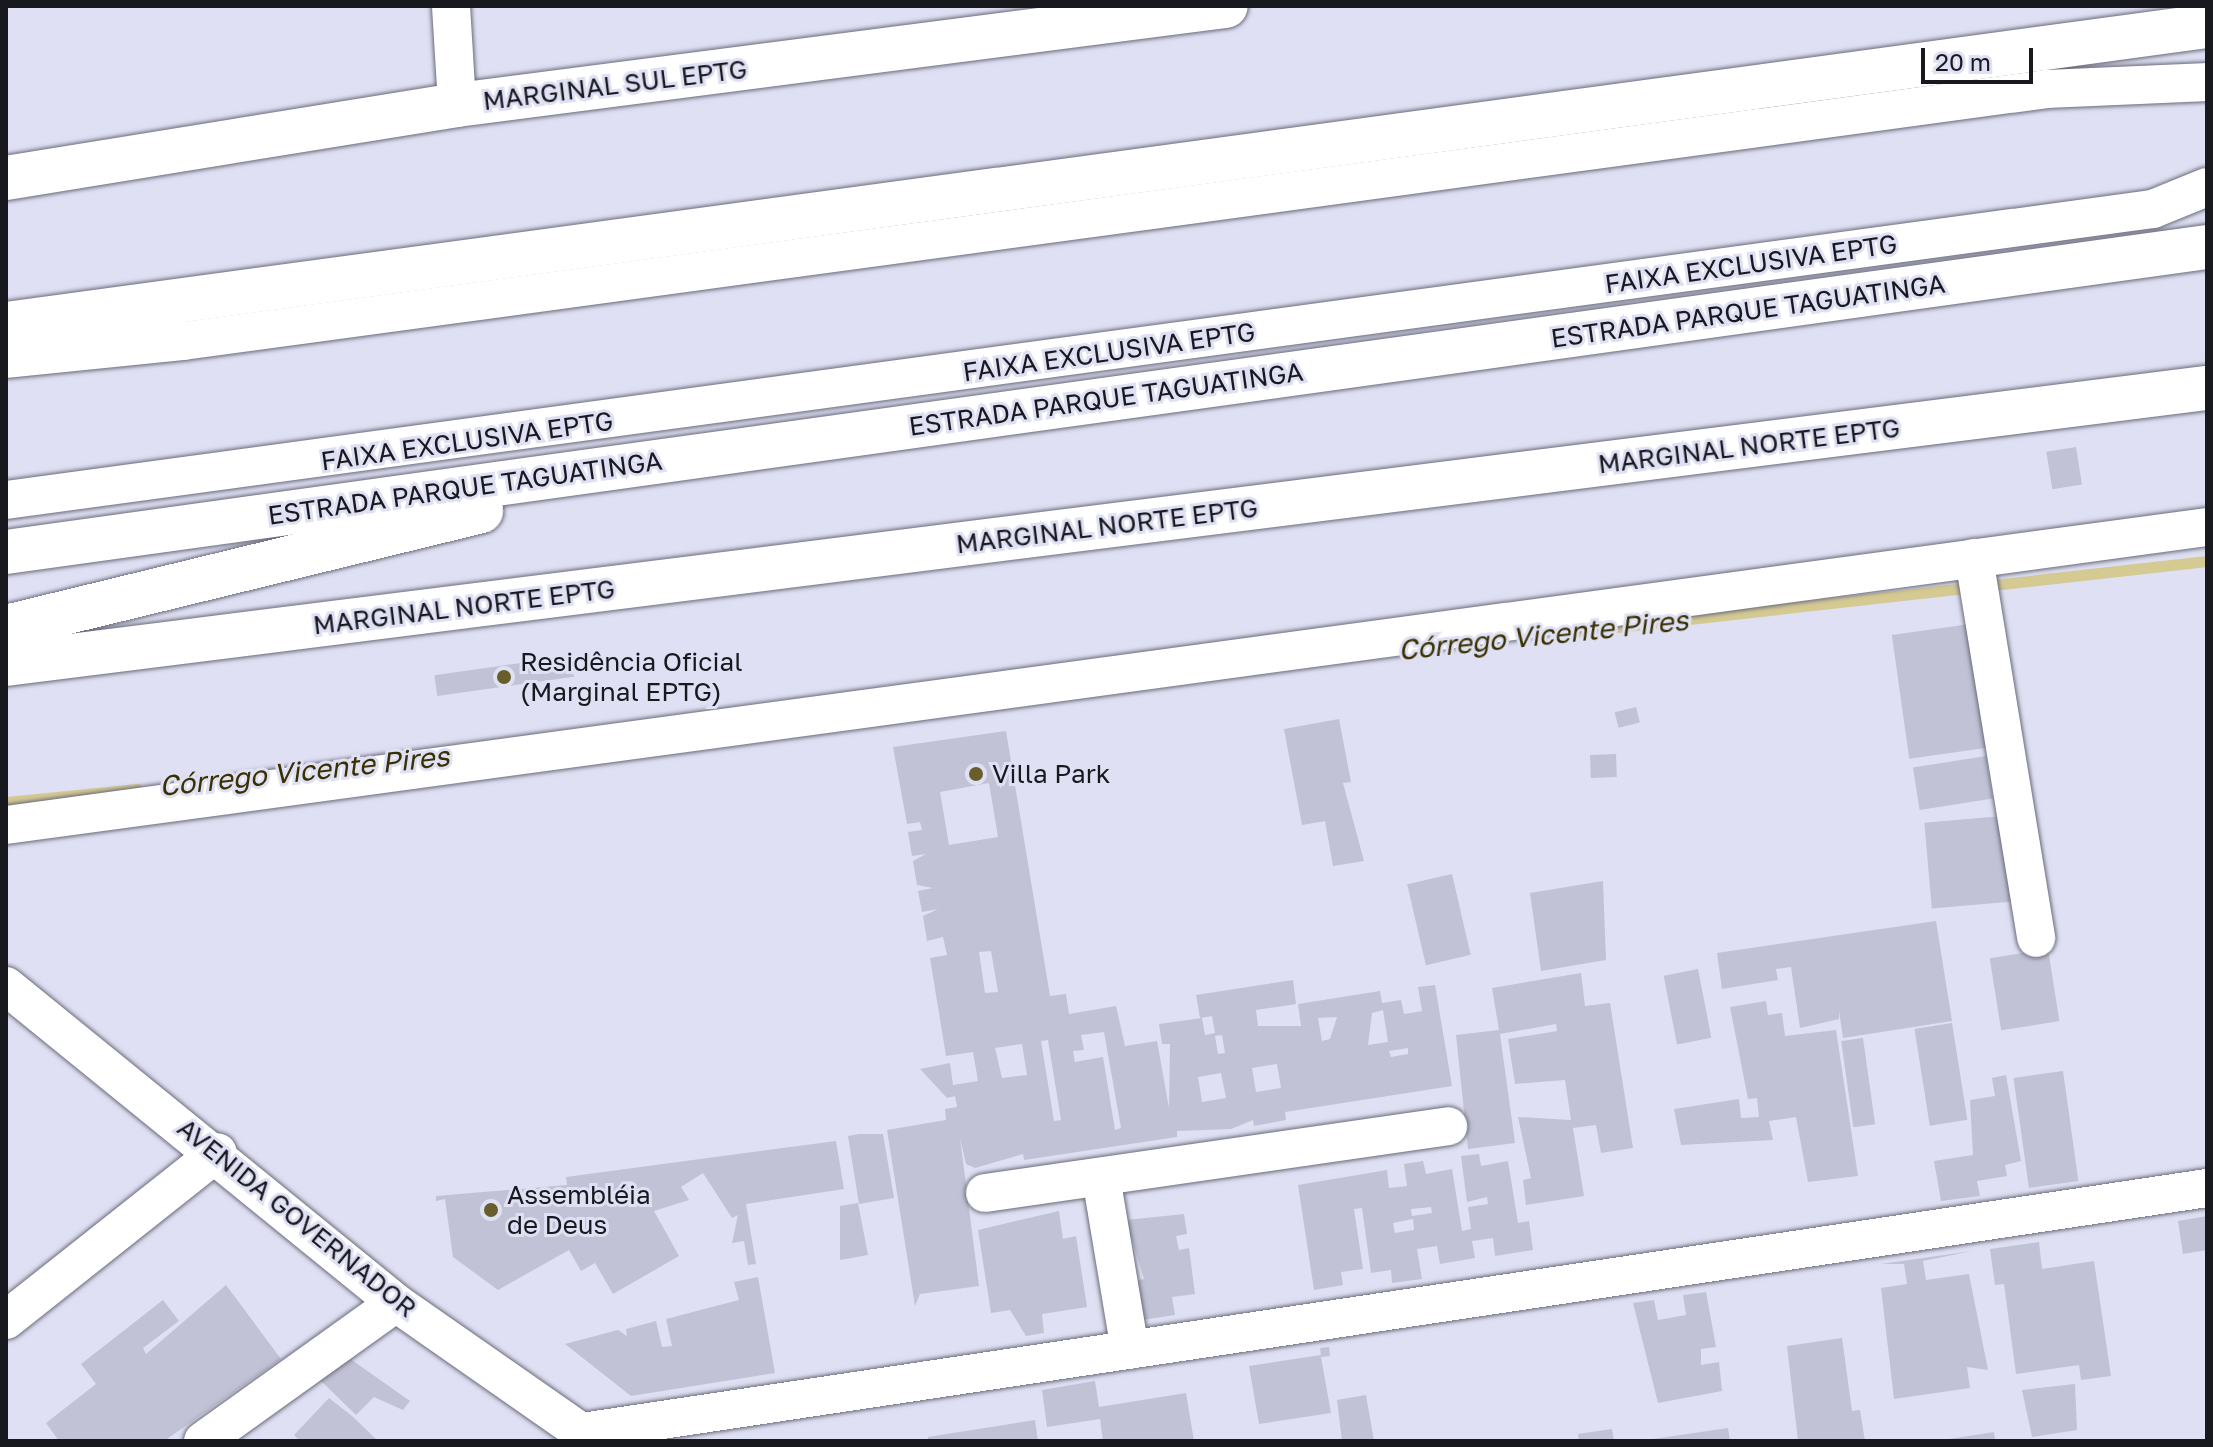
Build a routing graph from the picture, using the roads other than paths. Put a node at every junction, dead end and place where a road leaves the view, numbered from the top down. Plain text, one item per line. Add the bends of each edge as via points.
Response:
1 (451, 6) edge
2 (1226, 6) edge
3 (2207, 26) edge
4 (2207, 82) edge
5 (457, 105) junction
6 (6, 178) edge
7 (2207, 187) edge
8 (2207, 247) edge
9 (6, 310) edge
10 (72, 315) junction
11 (6, 324) edge
12 (6, 359) edge
13 (2207, 388) edge
14 (713, 454) junction
15 (6, 500) edge
16 (2207, 527) edge
17 (6, 552) edge
18 (1974, 558) junction
19 (6, 627) edge
20 (6, 664) edge
21 (6, 825) edge
22 (2036, 938) dead end
23 (6, 986) edge
24 (1448, 1126) dead end
25 (218, 1152) junction
26 (1101, 1177) junction
27 (2207, 1188) edge
28 (985, 1193) dead end
29 (396, 1303) junction
30 (6, 1320) edge
31 (1130, 1350) junction
32 (588, 1437) edge
33 (203, 1441) edge

1 - 5 street
2 - 5 main road, MARGINAL SUL EPTG
3 - 10 main road
4 - 12 street via 2048,89 183,341
5 - 6 main road, MARGINAL SUL EPTG
7 - 15 street, FAIXA EXCLUSIVA EPTG via 2153,209
8 - 14 main road, ESTRADA PARQUE TAGUATINGA
9 - 10 main road
10 - 11 main road
13 - 20 main road, MARGINAL NORTE EPTG
14 - 17 main road, ESTRADA PARQUE TAGUATINGA
14 - 19 main road
16 - 18 street
18 - 21 street
18 - 22 street
23 - 25 street, AVENIDA GOVERNADOR
24 - 26 street
25 - 29 street, AVENIDA GOVERNADOR
25 - 30 street
26 - 28 street
26 - 31 street
27 - 31 street
29 - 32 street, AVENIDA GOVERNADOR
29 - 33 street
31 - 32 street

